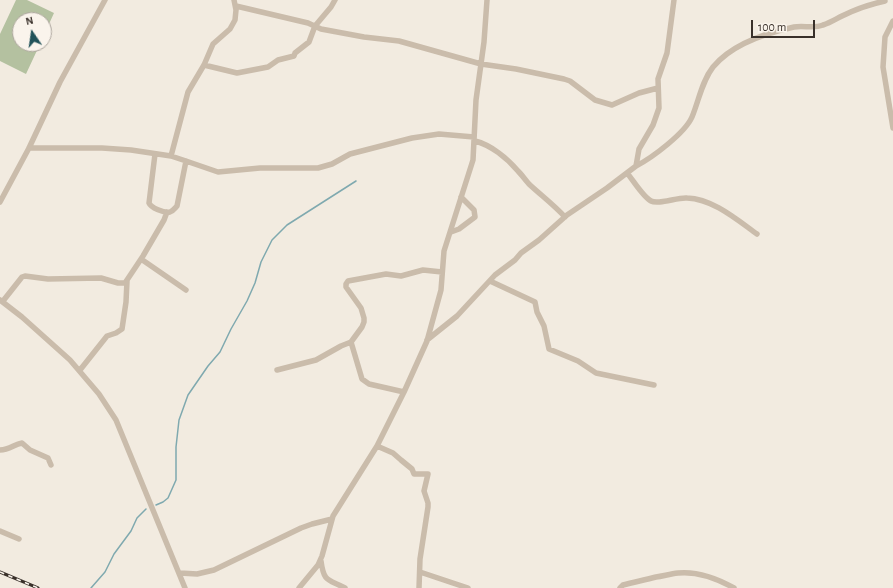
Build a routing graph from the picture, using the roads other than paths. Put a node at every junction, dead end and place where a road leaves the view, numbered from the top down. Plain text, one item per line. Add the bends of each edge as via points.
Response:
1 (104, 0) edge
2 (335, 0) edge
3 (487, 0) edge
4 (674, 0) edge
5 (882, 0) edge
6 (893, 0) edge
7 (235, 3) edge
8 (893, 21) edge
9 (315, 26) junction
10 (481, 64) junction
11 (204, 65) junction
12 (658, 88) junction
13 (893, 128) edge
14 (474, 139) junction
15 (29, 148) junction
16 (155, 154) junction
17 (171, 156) junction
18 (186, 161) junction
19 (636, 166) junction
20 (627, 173) junction
21 (462, 197) junction
22 (0, 202) edge
23 (167, 212) junction
24 (565, 217) junction
25 (450, 232) junction
26 (757, 234) dead end
27 (141, 259) junction
28 (442, 272) junction
29 (127, 281) junction
30 (490, 281) junction
31 (186, 290) dead end
32 (1, 300) edge
33 (427, 341) junction
34 (351, 342) junction
35 (80, 370) junction
36 (277, 370) dead end
37 (654, 385) dead end
38 (404, 392) junction
39 (377, 446) junction
40 (0, 450) edge
41 (51, 465) dead end
42 (332, 518) junction
43 (0, 531) edge
44 (19, 539) dead end
45 (321, 560) junction
46 (420, 572) junction
47 (180, 573) junction
48 (186, 588) edge
49 (299, 588) edge
50 (345, 588) edge
51 (419, 588) edge
52 (468, 588) edge
53 (620, 588) edge
54 (734, 588) edge

1 - 15 street via 60,82
2 - 9 street
3 - 10 street
4 - 12 street via 668,47 659,74
5 - 6 street
5 - 19 street via 822,26 794,27 766,35 726,54 708,75 684,130
7 - 9 street
7 - 11 street via 235,20 230,29 213,44
8 - 13 street via 885,37 883,67
9 - 10 street via 330,31 399,41
9 - 11 street via 308,44 294,56 278,60 268,67 237,73
10 - 12 street via 564,79 595,100 612,105
10 - 14 street
11 - 17 street via 188,92
12 - 19 street via 659,108 653,125 639,149
14 - 18 street via 439,134 412,138 350,154 318,168 260,168 218,172
14 - 21 street via 473,160
14 - 24 street via 504,158
15 - 16 street via 102,148
15 - 22 street
16 - 17 street
16 - 23 street via 149,203 151,207
17 - 18 street
18 - 23 street via 177,206
19 - 20 street
20 - 24 street
20 - 26 street via 650,200 700,200 719,208
21 - 25 street
21 - 25 street via 474,210 475,217 456,231
23 - 27 street
24 - 30 street
25 - 28 street via 444,251
27 - 29 street
27 - 31 street
28 - 33 street via 441,290
28 - 34 street via 423,270 401,276 386,274 348,281 346,287 361,308 364,318 362,327
29 - 32 street via 122,284 101,278 48,279 25,276
29 - 35 street via 122,329 107,336
30 - 33 street via 457,316
30 - 37 street via 534,301 549,349 578,361 596,374
32 - 35 street
33 - 38 street
34 - 36 street via 316,360
34 - 38 street via 362,379 369,384
35 - 47 street via 116,420
38 - 39 street
39 - 42 street
39 - 46 street via 393,453 412,469 414,474 428,474 424,491 428,507
40 - 41 street via 7,450 22,443 30,450 48,458
42 - 45 street
42 - 47 street via 301,528 214,570 197,574
43 - 44 street
45 - 49 street
45 - 50 street via 327,583
46 - 51 street
46 - 52 street
47 - 48 street
53 - 54 street via 622,585 678,573 707,576

